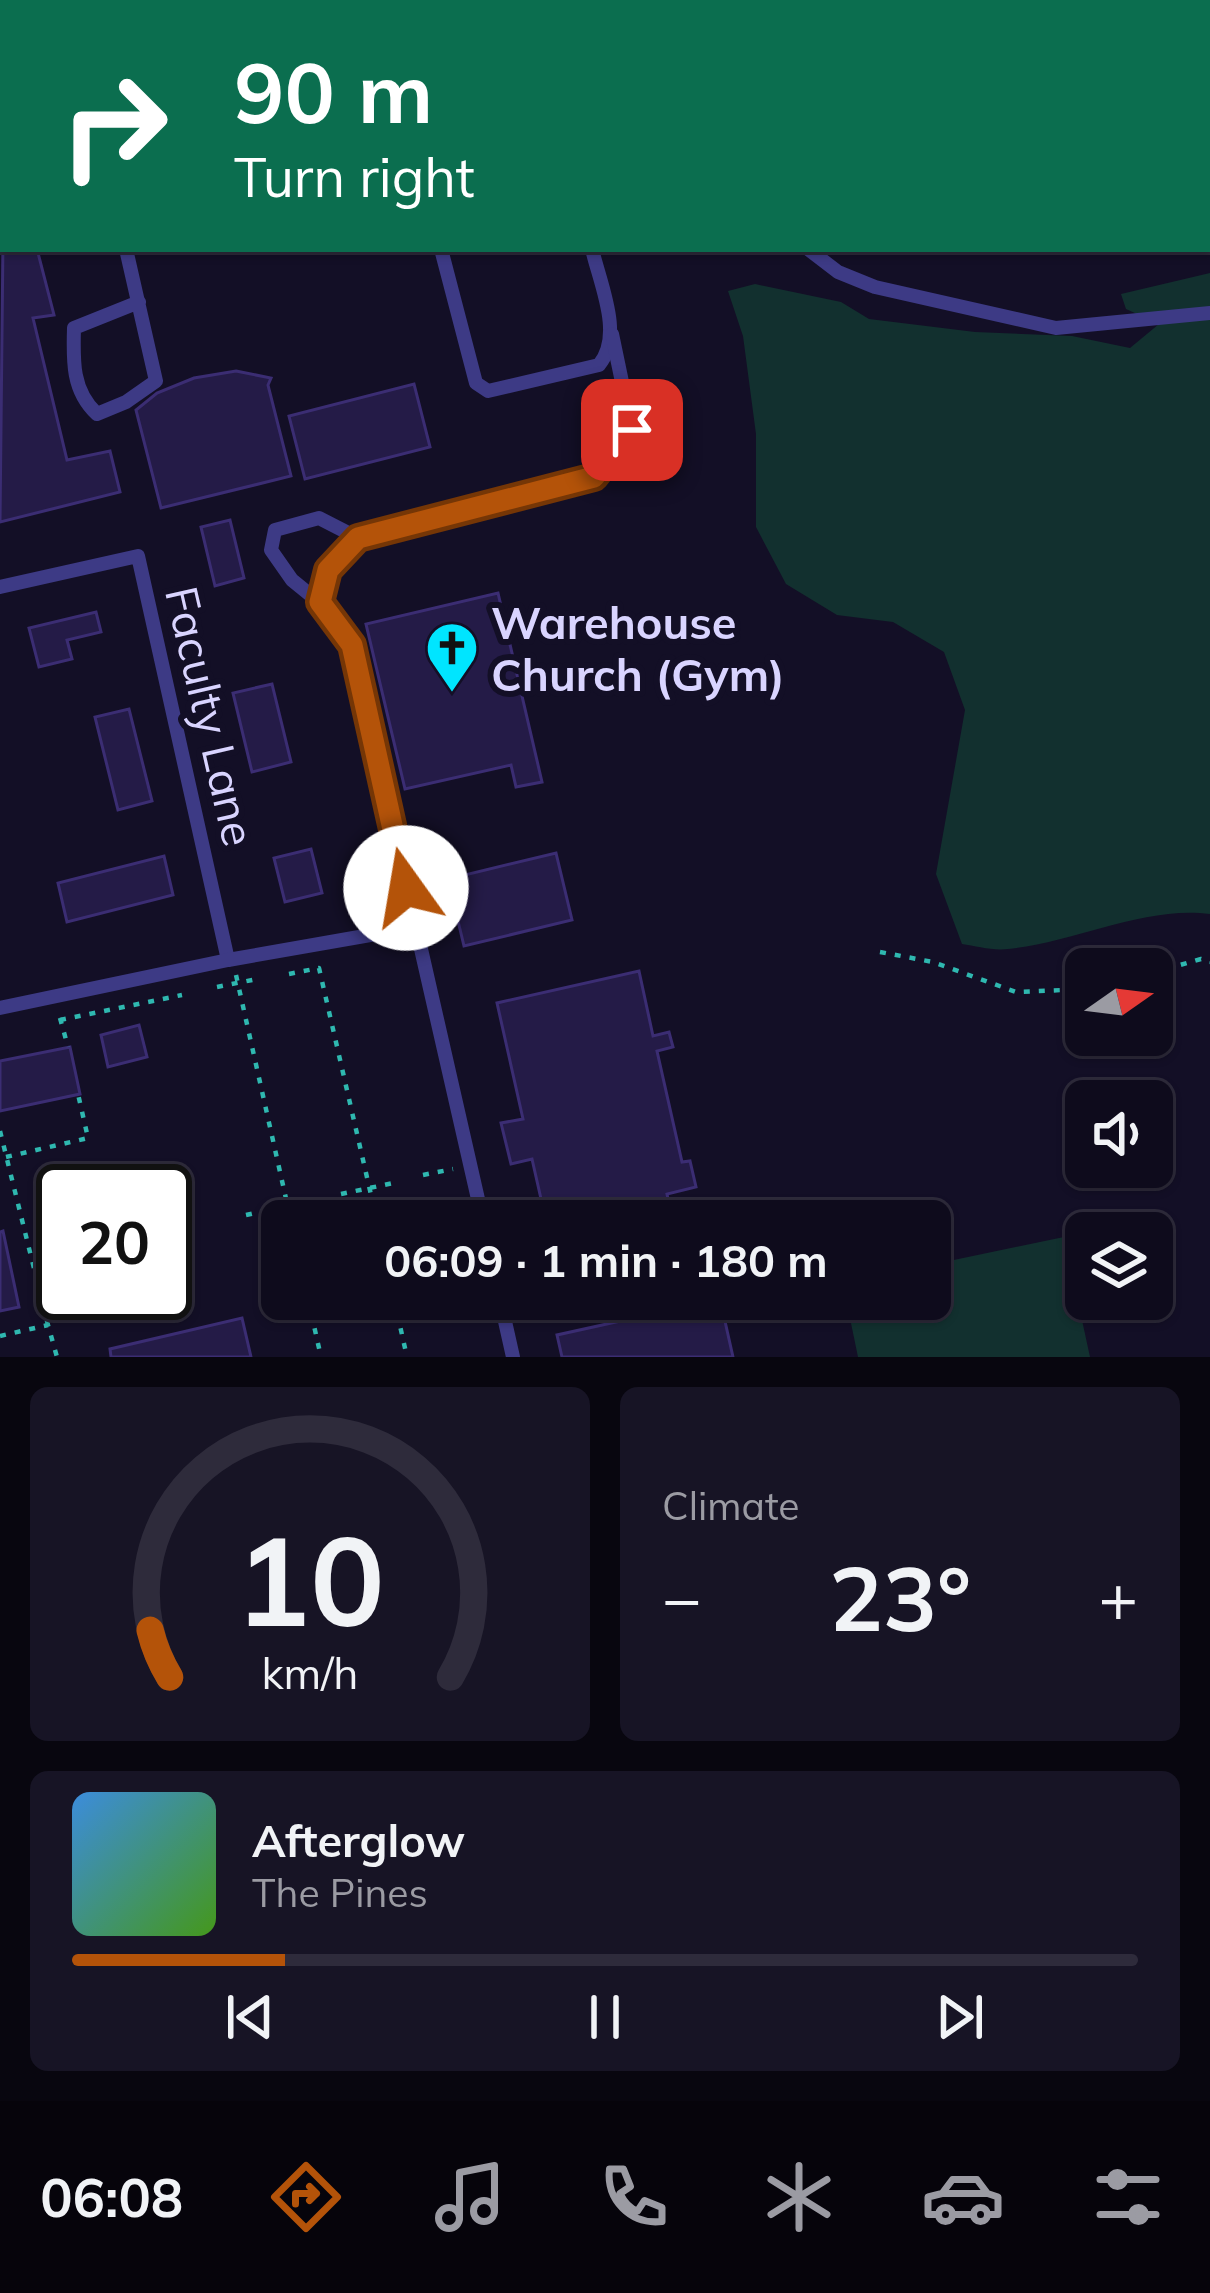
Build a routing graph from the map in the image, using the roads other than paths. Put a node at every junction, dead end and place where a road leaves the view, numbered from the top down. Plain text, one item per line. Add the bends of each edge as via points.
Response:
1 (127, 252) edge
2 (442, 252) edge
3 (593, 252) edge
4 (812, 252) edge
5 (139, 302) junction
6 (1210, 313) edge
7 (612, 334) junction
8 (358, 538) junction
9 (0, 586) edge
10 (320, 602) junction
11 (416, 927) junction
12 (228, 960) junction
13 (0, 1008) edge
14 (478, 1200) edge
15 (505, 1320) edge
16 (513, 1357) edge

1 - 5 lane
2 - 7 lane via 476,383 488,391 599,365
3 - 7 lane
4 - 6 lane via 875,287 1056,328
5 - 5 lane via 156,381 97,414 83,401 73,366 74,328
7 - 8 lane via 632,430 594,477
8 - 10 lane via 328,570
8 - 10 lane via 319,518 275,530 271,550
9 - 12 lane, Faculty Lane via 138,556
10 - 11 lane via 352,645
11 - 12 lane
11 - 14 lane
12 - 13 lane
15 - 16 lane

